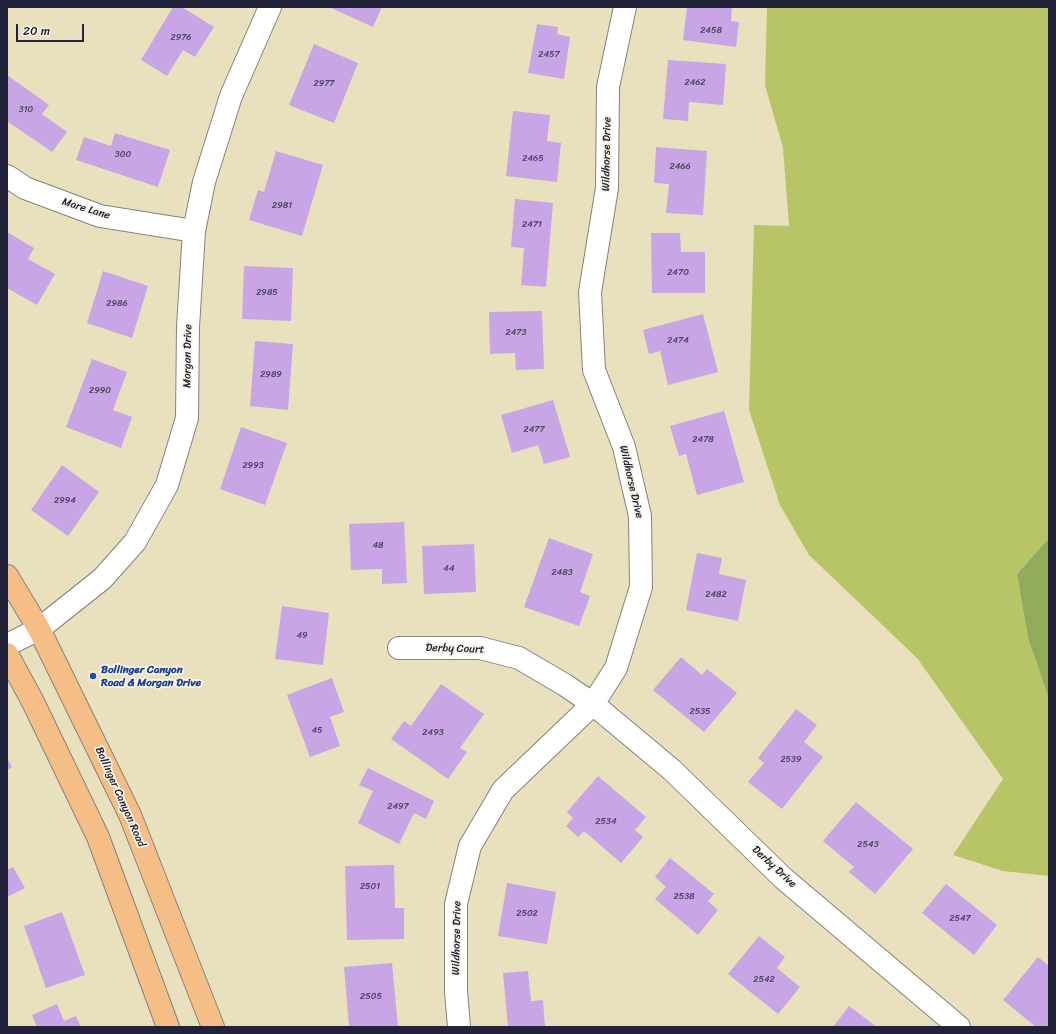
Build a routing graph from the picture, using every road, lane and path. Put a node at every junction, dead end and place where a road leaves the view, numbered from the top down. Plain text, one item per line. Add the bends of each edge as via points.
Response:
1 (270, 7) edge
2 (625, 7) edge
3 (7, 176) edge
4 (194, 231) junction
5 (7, 576) edge
6 (39, 629) junction
7 (7, 645) edge
8 (399, 648) dead end
9 (7, 654) edge
10 (593, 704) junction
11 (168, 1027) edge
12 (213, 1027) edge
13 (459, 1027) edge
14 (959, 1027) edge

1 - 4 street, Morgan Drive via 232,96 204,182
2 - 10 street, Wildhorse Drive via 608,87 607,188 590,292 594,370 624,447 640,516 641,587 616,668
3 - 4 street, Mare Lane via 25,188 100,216
4 - 6 street, Morgan Drive via 188,327 187,418 167,486 134,542 107,573
5 - 6 main road, Bollinger Canyon Road
6 - 7 street, Morgan Drive
6 - 12 main road, Bollinger Canyon Road via 130,815
8 - 10 street, Derby Court via 480,648 519,658
9 - 11 main road via 98,836
10 - 13 street, Wildhorse Drive via 503,790 470,846 456,904 456,991
10 - 14 street, Derby Drive via 672,770 784,878

